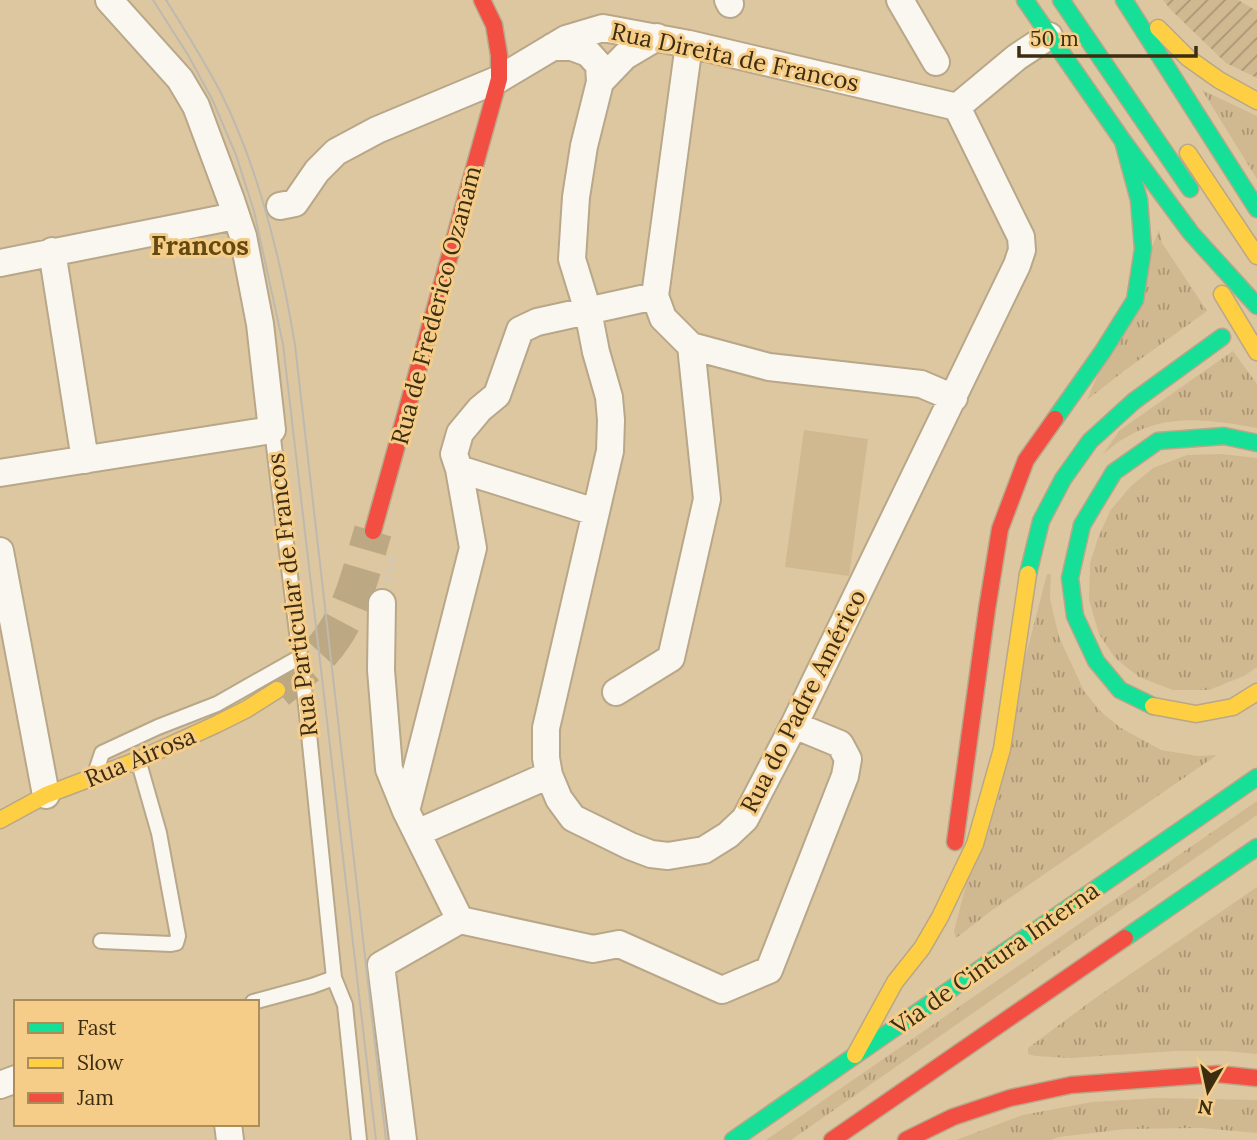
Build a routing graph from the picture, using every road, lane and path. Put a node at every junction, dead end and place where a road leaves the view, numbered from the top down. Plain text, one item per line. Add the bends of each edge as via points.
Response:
1 (109, 0) edge
2 (482, 0) edge
3 (900, 0) edge
4 (1025, 0) edge
5 (1061, 0) edge
6 (1124, 0) edge
7 (1132, 0) edge
8 (1049, 36) junction
9 (657, 37) junction
10 (689, 44) junction
11 (552, 47) junction
12 (936, 62) dead end
13 (499, 79) junction
14 (600, 82) junction
15 (1257, 101) edge
16 (957, 107) junction
17 (1179, 139) dead end
18 (1123, 141) junction
19 (280, 206) dead end
20 (1201, 206) dead end
21 (1257, 209) edge
22 (235, 216) junction
23 (1191, 233) junction
24 (52, 251) junction
25 (1227, 252) dead end
26 (1257, 256) edge
27 (0, 263) edge
28 (655, 296) junction
29 (1254, 302) edge
30 (589, 311) junction
31 (1222, 337) dead end
32 (691, 346) junction
33 (1257, 352) edge
34 (954, 398) junction
35 (272, 430) junction
36 (1257, 443) edge
37 (85, 460) junction
38 (460, 470) junction
39 (0, 473) edge
40 (595, 512) junction
41 (373, 531) tunnel mouth
42 (0, 551) edge
43 (382, 603) dead end
44 (300, 657) junction
45 (277, 690) tunnel mouth
46 (616, 691) dead end
47 (1257, 692) edge
48 (794, 725) junction
49 (138, 760) junction
50 (549, 775) junction
51 (95, 776) junction
52 (1257, 777) edge
53 (46, 795) junction
54 (0, 820) edge
55 (411, 822) junction
56 (1257, 847) edge
57 (954, 886) junction
58 (460, 920) junction
59 (100, 941) dead end
60 (334, 978) junction
61 (259, 1000) edge
62 (855, 1055) junction
63 (1257, 1078) edge
64 (359, 1140) edge
65 (403, 1140) edge
66 (733, 1140) edge
67 (832, 1140) edge
68 (906, 1140) edge

1 - 22 street, Rua Particular de Francos via 189,93
2 - 13 main road, Rua de Frederico Ozanam via 494,25
3 - 12 street
4 - 8 main road
5 - 20 main road
6 - 21 main road
7 - 15 main road via 1188,58
8 - 16 street
8 - 18 main road
9 - 10 street, Rua Direita de Francos
9 - 11 street, Rua Direita de Francos via 603,28
9 - 14 street, Rua do Padre Américo via 625,56
10 - 16 street, Rua Direita de Francos
10 - 28 street
11 - 13 street, Rua Direita de Francos
11 - 14 street via 588,53 599,65
13 - 19 street, Rua Direita de Francos via 336,152 295,203
13 - 41 main road, Rua de Frederico Ozanam
14 - 30 street, Rua do Padre Américo via 584,146 572,259
16 - 34 street, Rua do Padre Américo via 1021,237 1022,250
17 - 26 main road
18 - 23 main road
18 - 57 main road via 1139,200 1143,249 1135,300 1026,460 1000,529 952,863
22 - 24 street
22 - 35 street, Rua Particular de Francos via 260,324
23 - 29 main road
23 - 33 main road via 1229,309
24 - 27 street
24 - 37 street
25 - 29 main road
28 - 30 street
28 - 32 street via 663,318
30 - 38 street via 520,330 497,395 460,433 454,454
30 - 40 street, Rua do Padre Américo via 611,420 610,451
31 - 57 main road via 1134,401 1090,441 1041,521 1029,570 1002,749 975,844
32 - 34 street via 769,367 920,384
32 - 46 street via 707,499 671,658
34 - 48 street, Rua do Padre Américo
35 - 37 street
35 - 44 lane, Rua Particular de Francos
36 - 47 main road via 1224,436 1158,441 1114,472 1082,525 1070,578 1075,616 1096,661 1120,690 1153,706 1196,714 1233,707
37 - 39 street
38 - 40 street
38 - 55 street via 473,548
40 - 50 street, Rua do Padre Américo via 546,728
42 - 53 street
43 - 55 street via 381,670 389,769
44 - 51 lane via 217,704 102,753
44 - 60 lane, Rua Particular de Francos
45 - 49 main road, Rua Airosa via 218,724
48 - 50 street, Rua do Padre Américo via 745,819 704,850 668,856 630,846 573,818
48 - 58 street via 840,744 848,759 769,970 722,990 619,944 593,949
49 - 51 main road, Rua Airosa
49 - 59 lane via 159,834 178,936 172,944
50 - 55 street
51 - 53 main road, Rua Airosa
52 - 62 main road, Via de Cintura Interna
53 - 54 main road, Rua Airosa
55 - 58 street
56 - 67 main road
57 - 62 main road via 940,917 895,982
58 - 65 street via 381,965
60 - 61 lane
60 - 64 lane, Rua Particular de Francos via 345,1005
62 - 66 main road, Via de Cintura Interna
63 - 68 main road via 1218,1074 1071,1085 953,1117

